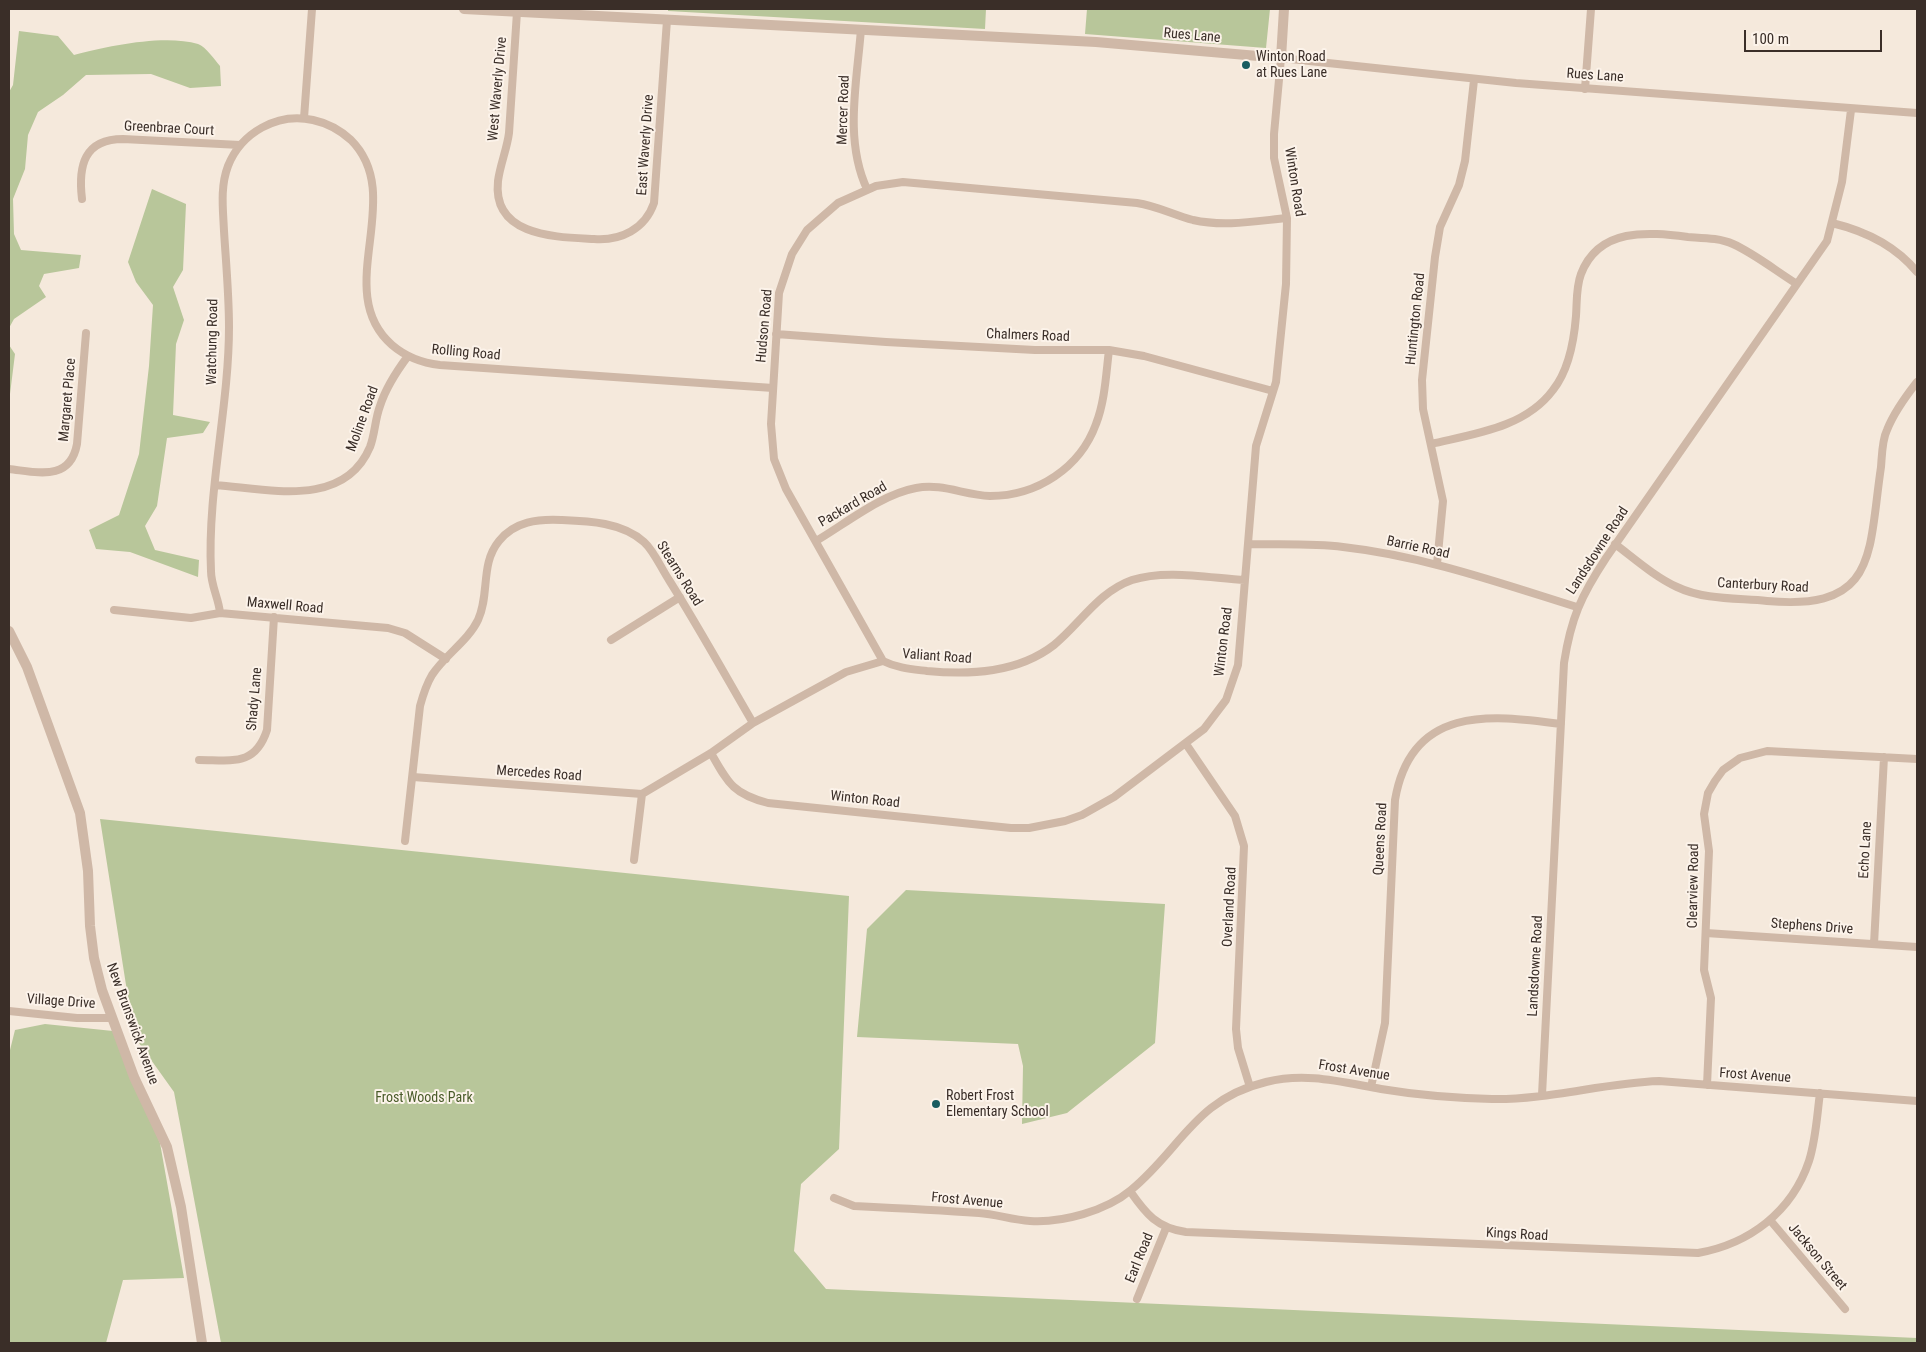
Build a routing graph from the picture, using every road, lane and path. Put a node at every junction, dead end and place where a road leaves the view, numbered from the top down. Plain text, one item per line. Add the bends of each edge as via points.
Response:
1 (312, 9) edge
2 (464, 9) edge
3 (1284, 9) edge
4 (1591, 9) edge
5 (517, 12) junction
6 (667, 20) junction
7 (861, 29) junction
8 (1281, 58) junction
9 (1474, 80) junction
10 (1586, 89) junction
11 (1851, 110) junction
12 (1917, 113) edge
13 (304, 118) junction
14 (240, 145) junction
15 (867, 189) junction
16 (82, 200) dead end
17 (1287, 218) junction
18 (1832, 223) junction
19 (601, 240) joint
20 (1917, 272) edge
21 (1797, 284) junction
22 (86, 333) dead end
23 (776, 334) junction
24 (1109, 350) junction
25 (408, 356) junction
26 (1917, 382) edge
27 (773, 388) junction
28 (1274, 391) junction
29 (1431, 444) junction
30 (9, 469) edge
31 (216, 485) junction
32 (816, 541) junction
33 (1248, 544) junction
34 (1615, 544) junction
35 (1437, 564) junction
36 (1245, 580) junction
37 (680, 597) junction
38 (1577, 608) junction
39 (114, 610) dead end
40 (220, 613) junction
41 (274, 617) junction
42 (9, 631) edge
43 (611, 640) dead end
44 (446, 660) junction
45 (883, 661) junction
46 (754, 723) junction
47 (1561, 724) junction
48 (1186, 744) junction
49 (711, 753) junction
50 (1884, 757) junction
51 (1917, 759) edge
52 (199, 760) dead end
53 (413, 777) junction
54 (642, 794) junction
55 (405, 841) dead end
56 (634, 860) dead end
57 (1706, 933) junction
58 (1874, 944) junction
59 (1917, 947) edge
60 (9, 1011) edge
61 (112, 1018) junction
62 (1707, 1085) junction
63 (1250, 1087) junction
64 (1371, 1087) junction
65 (1820, 1093) junction
66 (1542, 1096) junction
67 (1917, 1101) edge
68 (1130, 1191) junction
69 (834, 1198) dead end
70 (1770, 1220) junction
71 (1166, 1228) junction
72 (1137, 1299) dead end
73 (1845, 1310) dead end
74 (202, 1343) edge

1 - 13 street
2 - 5 street, Rues Lane
3 - 8 street, Winton Road
4 - 10 street
5 - 6 street, Rues Lane
5 - 19 street, West Waverly Drive via 508,136 498,181 500,201 509,218 529,231
6 - 7 street, Rues Lane
6 - 19 street, East Waverly Drive via 654,203 647,218 630,232
7 - 8 street, Rues Lane via 1096,42
7 - 15 street, Mercer Road via 854,142 858,167
8 - 9 street, Rues Lane
8 - 17 street, Winton Road via 1274,158
9 - 10 street, Rues Lane
9 - 29 street, Huntington Road via 1465,161 1459,185 1440,227 1435,257 1422,380 1423,409
10 - 11 street, Rues Lane
11 - 12 street, Rues Lane
11 - 18 street, Landsdowne Road via 1842,182
13 - 14 street, Watchung Road via 266,125
13 - 25 street, Rolling Road via 327,124 341,132 353,142 366,162 373,192 366,281 368,306 383,335
14 - 16 street, Greenbrae Court via 123,138 105,141 92,150 83,164 80,180
14 - 31 street, Watchung Road via 229,164 223,186 229,326
15 - 17 street, Hudson Road via 889,183 917,182 1137,203 1212,223
15 - 23 street, Hudson Road via 827,211 799,242 782,279
17 - 28 street, Winton Road via 1286,284
18 - 20 street via 1876,238 1902,256
18 - 21 street, Landsdowne Road via 1828,241
21 - 29 street via 1733,244 1655,233 1615,239 1598,250 1581,274 1572,346 1564,371 1553,390 1535,409 1515,420
21 - 34 street, Landsdowne Road
22 - 30 street, Margaret Place via 77,444 73,458 59,471 50,473
23 - 24 street, Chalmers Road via 996,348
23 - 27 street, Hudson Road
24 - 28 street, Chalmers Road via 1144,356
24 - 32 street, Packard Road via 1096,425 1079,455 1054,478 1028,490 1000,496 936,487 906,490
25 - 27 street, Rolling Road via 440,365
25 - 31 street, Moline Road via 387,389 366,454 353,472 341,481 321,490 306,492
26 - 34 street, Canterbury Road via 1886,431 1864,566 1858,578 1836,594 1821,601 1788,603 1706,595 1661,579
27 - 32 street, Hudson Road via 770,424 774,459 786,489
28 - 33 street, Winton Road via 1256,446
29 - 35 street, Huntington Road via 1443,502
31 - 40 street, Watchung Road via 211,572
32 - 45 street, Hudson Road
33 - 35 street, Barrie Road via 1342,546
33 - 36 street, Winton Road
34 - 38 street, Landsdowne Road
35 - 38 street, Barrie Road
36 - 45 street, Valiant Road via 1160,575 1131,580 1104,595 1052,646 1024,661 982,673 895,667
36 - 48 street, Winton Road via 1238,665 1231,689 1213,720
37 - 43 street
37 - 44 street, Stearns Road via 644,542 632,534 597,522 532,520 509,531 493,550 478,621
37 - 46 street, Stearns Road
38 - 47 street, Landsdowne Road via 1564,663
39 - 40 street, Maxwell Road via 191,618
40 - 41 street, Maxwell Road
41 - 44 street, Maxwell Road via 388,628 405,633
41 - 52 street, Shady Lane via 267,730 263,742 258,750 240,760
42 - 61 street, New Brunswick Avenue via 28,668 80,813 94,958
44 - 53 street, Stearns Road via 425,688 420,706
45 - 46 street, Valiant Road via 846,672
46 - 49 street, Valiant Road
47 - 64 street, Queens Road via 1502,717 1461,721 1427,740 1403,772 1395,800 1385,1023
47 - 66 street, Landsdowne Road
48 - 49 street, Winton Road via 1114,798 1090,811 1047,825 1010,828 768,804 746,797 732,786
48 - 63 street, Overland Road via 1235,816 1244,846 1236,1029 1238,1048
49 - 54 street, Valiant Road
50 - 51 street, Clearview Road
50 - 57 street, Clearview Road via 1767,751 1747,755 1723,770 1711,787 1705,807 1709,851
50 - 58 street, Echo Lane
53 - 54 street, Mercedes Road
53 - 55 street, Stearns Road
54 - 56 street
57 - 58 street, Stephens Drive
57 - 62 street, Clearview Road via 1704,970 1711,998
58 - 59 street, Stephens Drive
60 - 61 street, Village Drive
61 - 74 street, New Brunswick Avenue via 134,1077 167,1147
62 - 65 street, Frost Avenue
62 - 66 street, Frost Avenue via 1634,1082
63 - 64 street, Frost Avenue via 1300,1077
63 - 68 street, Frost Avenue via 1204,1113
64 - 66 street, Frost Avenue via 1494,1099
65 - 67 street, Frost Avenue
65 - 70 street, Kings Road via 1814,1141 1805,1172 1791,1197
68 - 69 street, Frost Avenue via 1086,1212 1032,1221 988,1213 854,1206
68 - 71 street, Kings Road via 1148,1214
70 - 71 street, Kings Road via 1750,1235 1725,1247 1684,1254 1186,1232
70 - 73 street, Jackson Street
71 - 72 street, Earl Road

